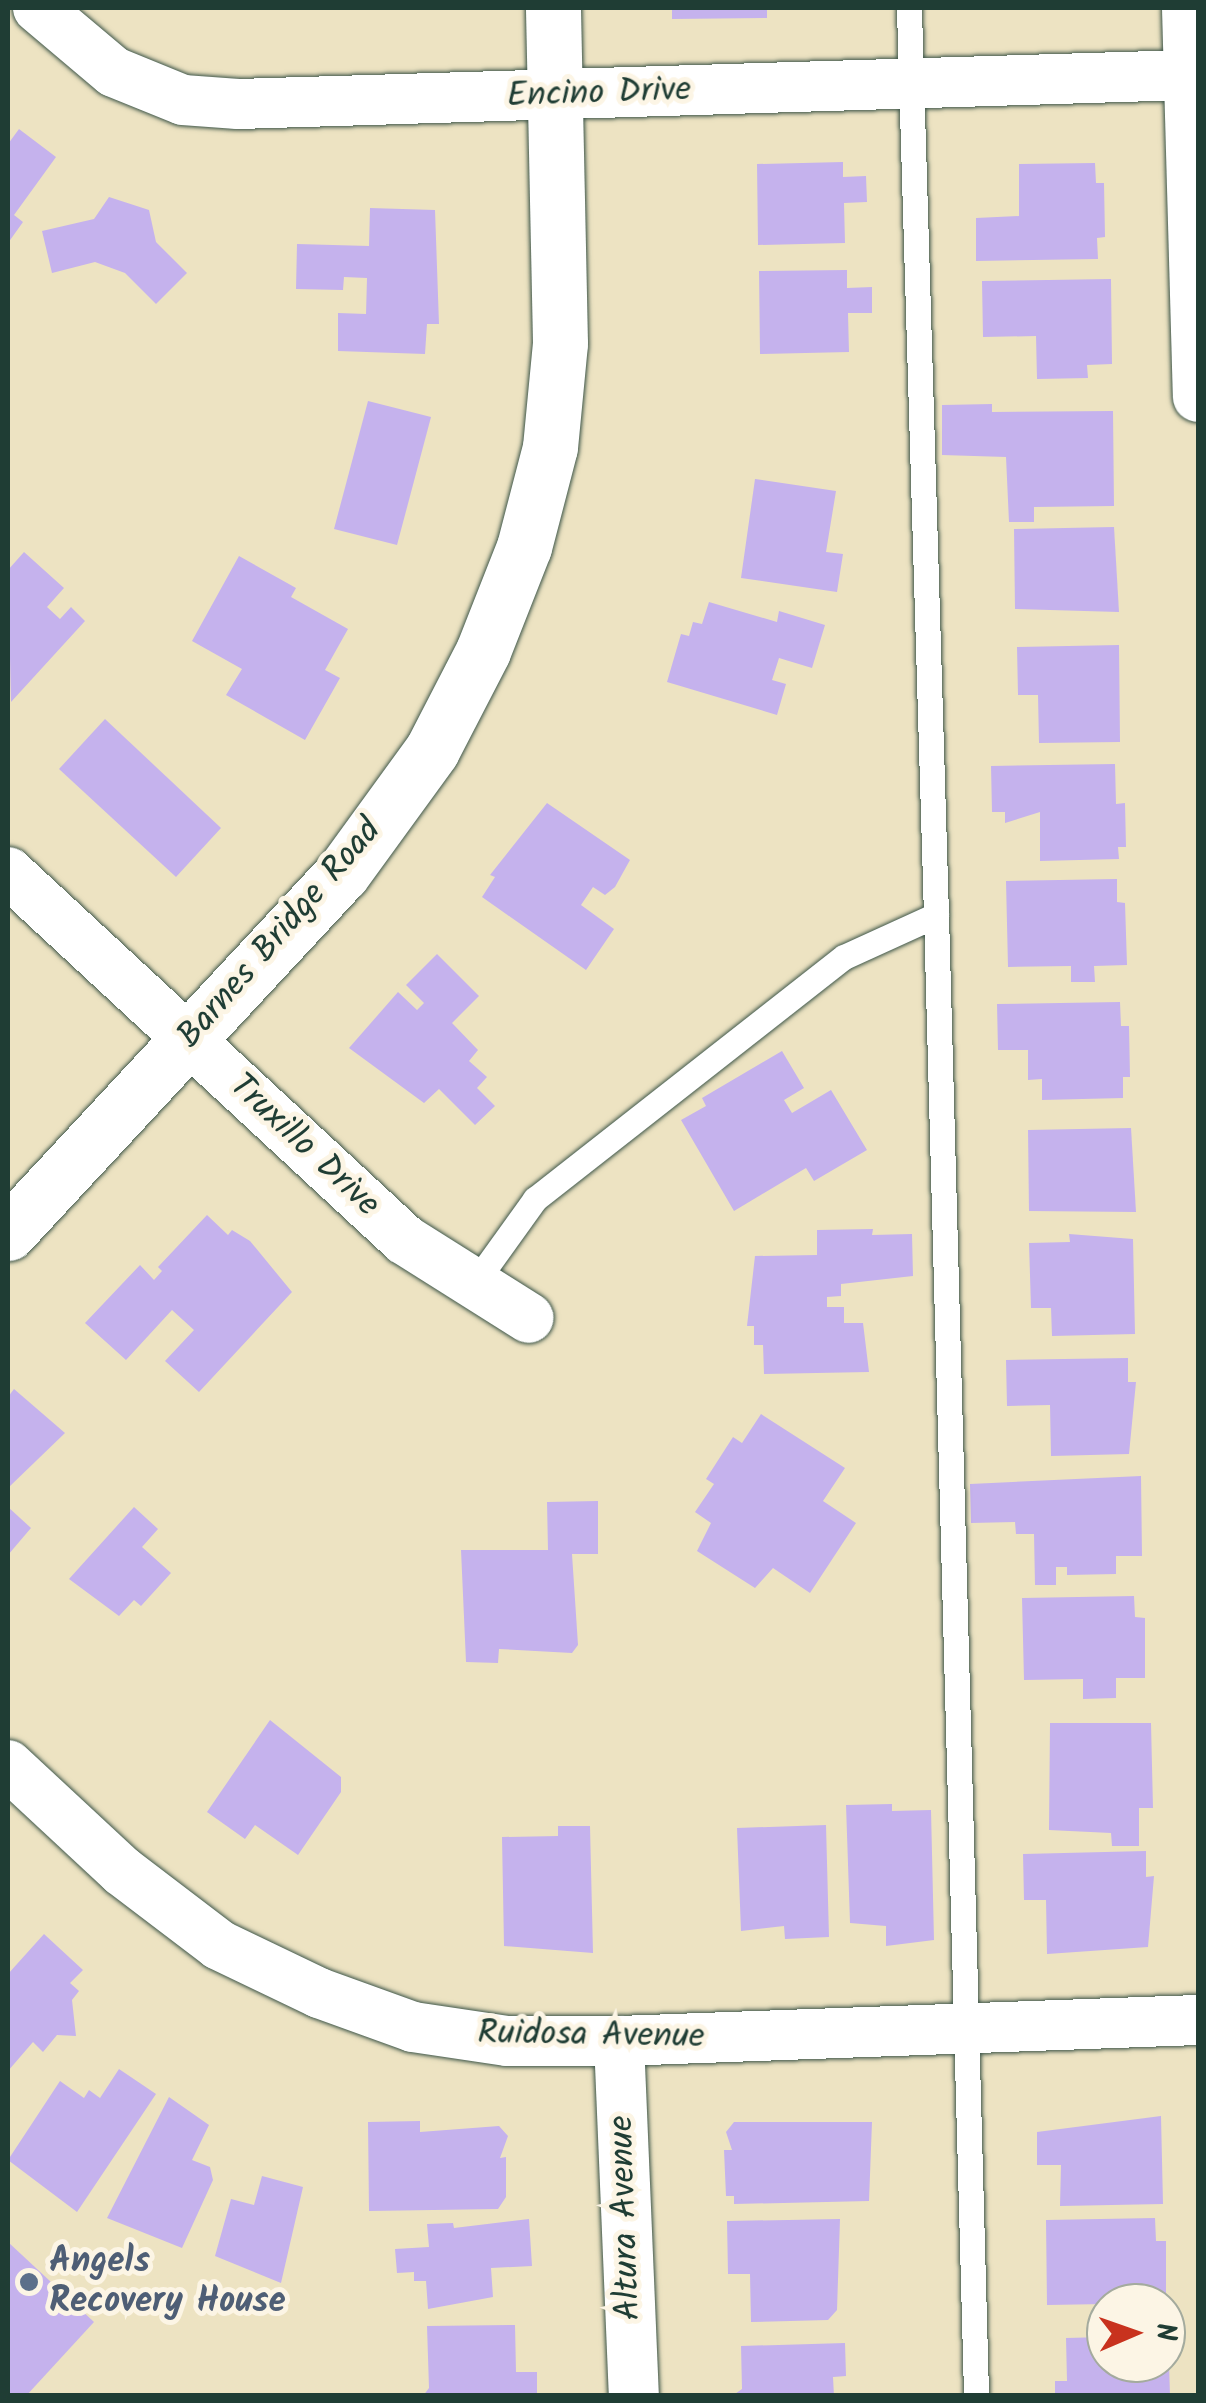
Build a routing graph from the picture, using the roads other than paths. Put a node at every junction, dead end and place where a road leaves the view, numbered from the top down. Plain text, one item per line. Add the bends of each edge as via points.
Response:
1 (38, 8) edge
2 (553, 8) edge
3 (909, 8) edge
4 (1187, 8) edge
5 (1194, 75) edge
6 (911, 85) junction
7 (556, 95) junction
8 (1198, 397) edge
9 (8, 872) edge
10 (936, 916) junction
11 (189, 1040) junction
12 (8, 1234) edge
13 (474, 1284) junction
14 (529, 1318) dead end
15 (8, 1765) edge
16 (1198, 2020) edge
17 (964, 2030) junction
18 (619, 2041) junction
19 (634, 2396) edge
20 (976, 2396) edge

1 - 7 street, Encino Drive via 114,72 183,100
2 - 7 street, Barnes Bridge Road
3 - 6 lane
4 - 5 street
5 - 6 street, Encino Drive
5 - 8 street
6 - 7 street, Encino Drive
6 - 10 lane
7 - 11 street, Barnes Bridge Road via 560,343 550,447 524,547 483,651 432,750 342,874
9 - 11 street, Truxillo Drive
10 - 13 lane via 844,957 536,1200
10 - 17 lane
11 - 12 street, Barnes Bridge Road
11 - 13 street, Truxillo Drive via 405,1240
13 - 14 street, Truxillo Drive
15 - 18 street, Ruidosa Avenue via 122,1871 219,1945 320,1993 414,2026 507,2042
16 - 17 street, Ruidosa Avenue
17 - 18 street, Ruidosa Avenue
17 - 20 lane
18 - 19 street, Altura Avenue

